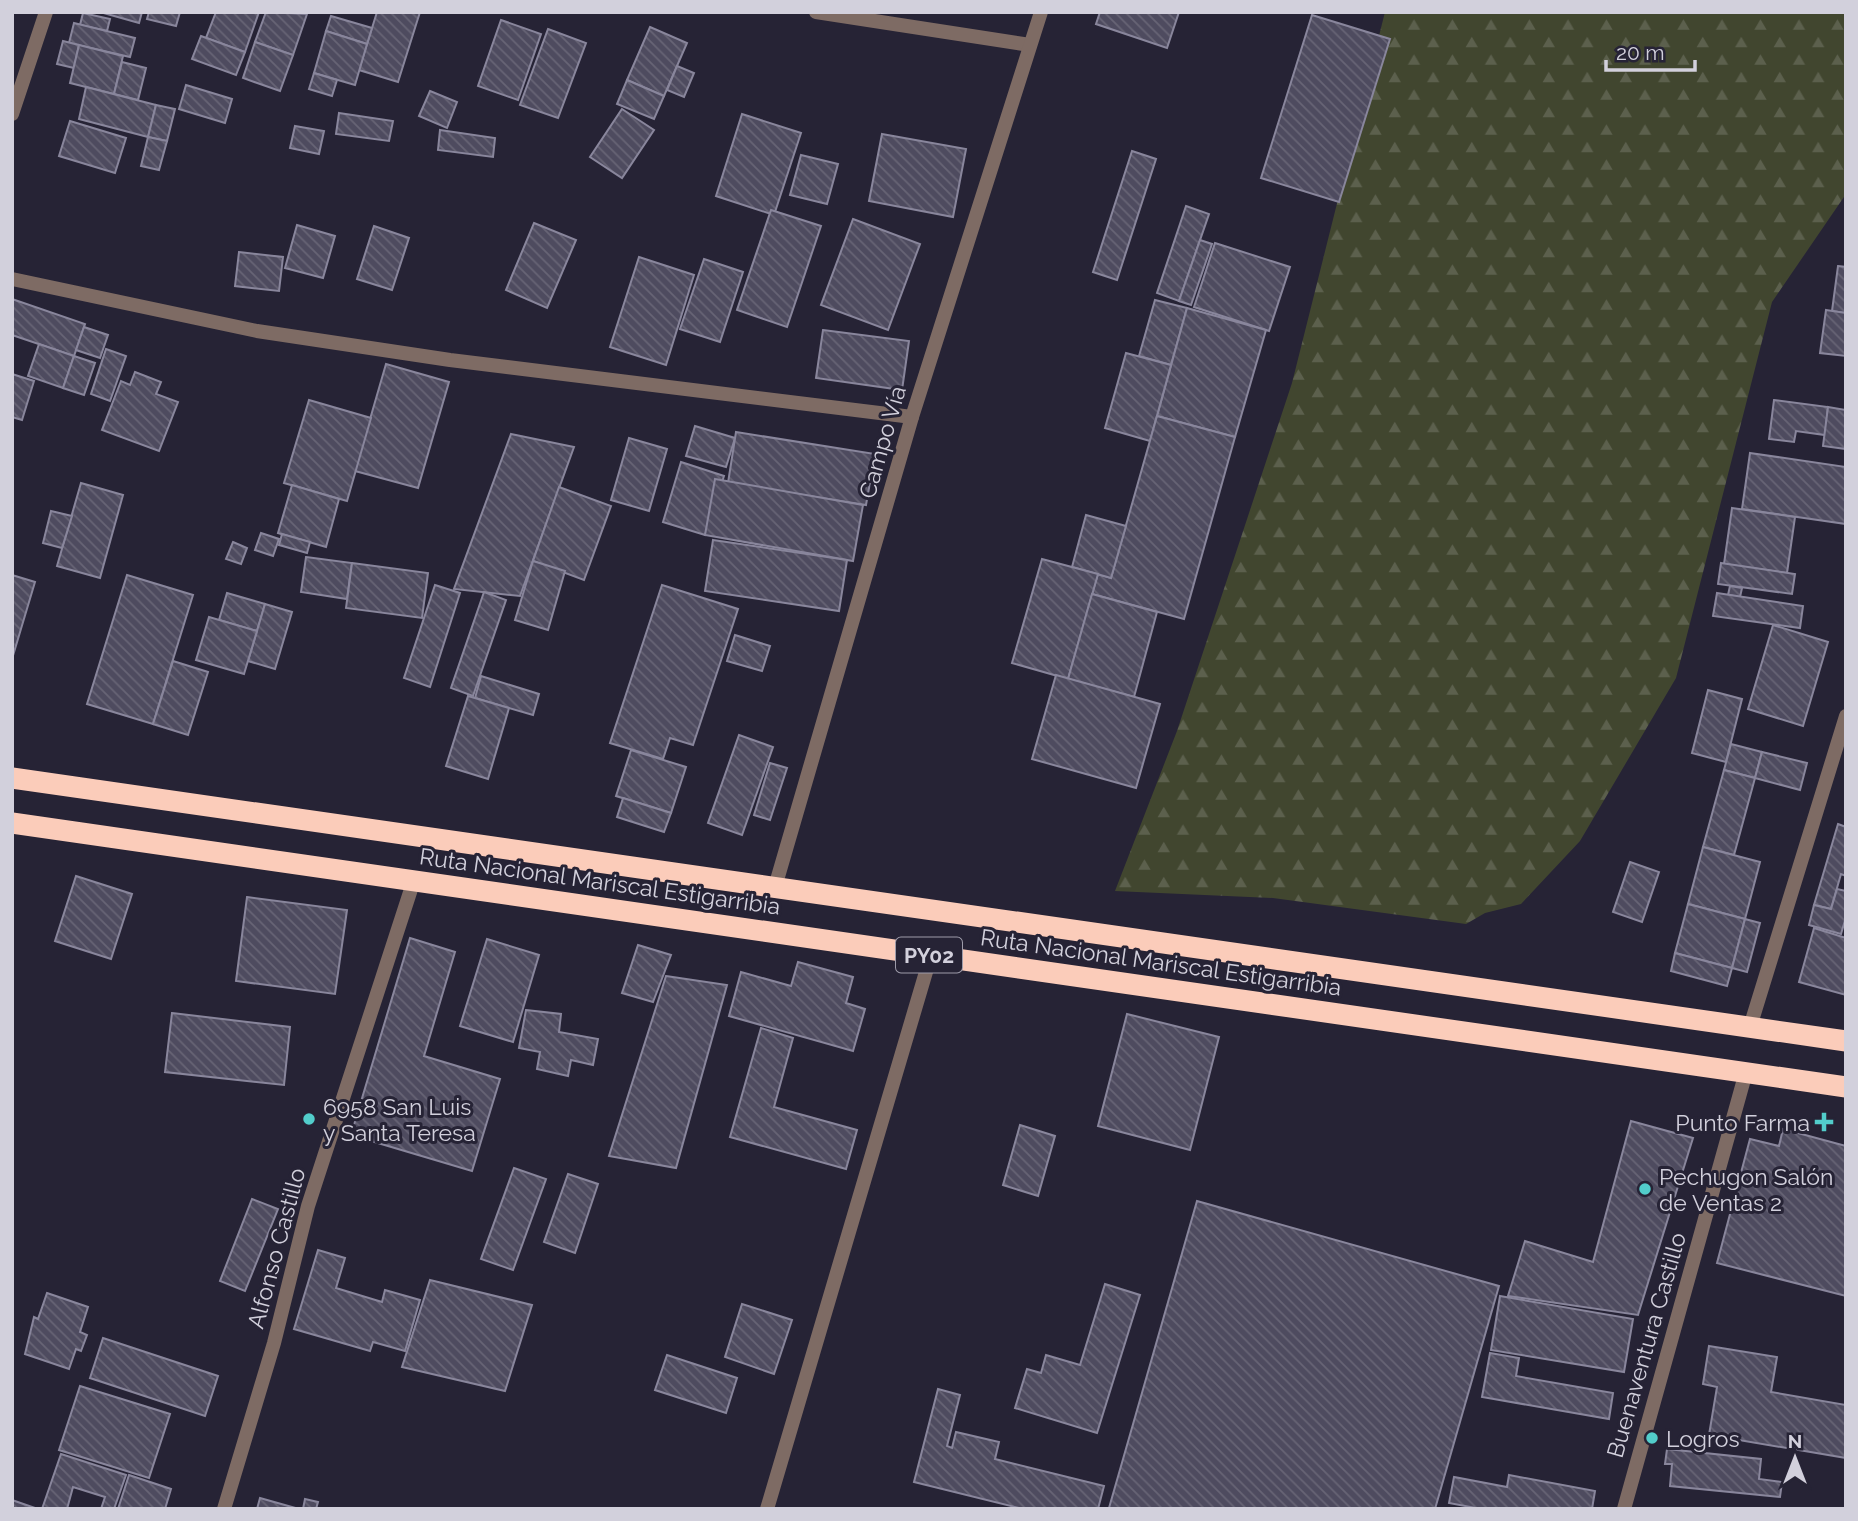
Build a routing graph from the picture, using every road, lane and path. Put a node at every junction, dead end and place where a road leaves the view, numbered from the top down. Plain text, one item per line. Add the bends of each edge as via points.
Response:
1 (46, 12) edge
2 (816, 12) edge
3 (1041, 12) edge
4 (1030, 45) junction
5 (12, 114) edge
6 (12, 279) edge
7 (912, 417) junction
8 (1846, 716) edge
9 (12, 778) edge
10 (12, 823) edge
11 (414, 880) junction
12 (775, 887) junction
13 (931, 956) junction
14 (1750, 1027) junction
15 (1846, 1041) edge
16 (1746, 1072) junction
17 (1846, 1087) edge
18 (224, 1509) edge
19 (767, 1509) edge
20 (1624, 1509) edge

1 - 5 street
2 - 4 street
3 - 4 street, Campo Vía
4 - 7 street, Campo Vía
6 - 7 street via 257,331 450,360
7 - 12 street, Campo Vía
8 - 14 street
9 - 12 highway, Ruta Nacional Mariscal Estigarribia / PY02
10 - 11 highway, Ruta Nacional Mariscal Estigarribia / PY02
11 - 13 highway, Ruta Nacional Mariscal Estigarribia / PY02
11 - 18 street, Alfonso Castillo via 308,1206 274,1343
12 - 14 highway, Ruta Nacional Mariscal Estigarribia / PY02
13 - 16 highway, Ruta Nacional Mariscal Estigarribia / PY02
13 - 19 street
14 - 15 highway, Ruta Nacional Mariscal Estigarribia / PY02
16 - 17 highway, Ruta Nacional Mariscal Estigarribia / PY02
16 - 20 street, Buenaventura Castillo

